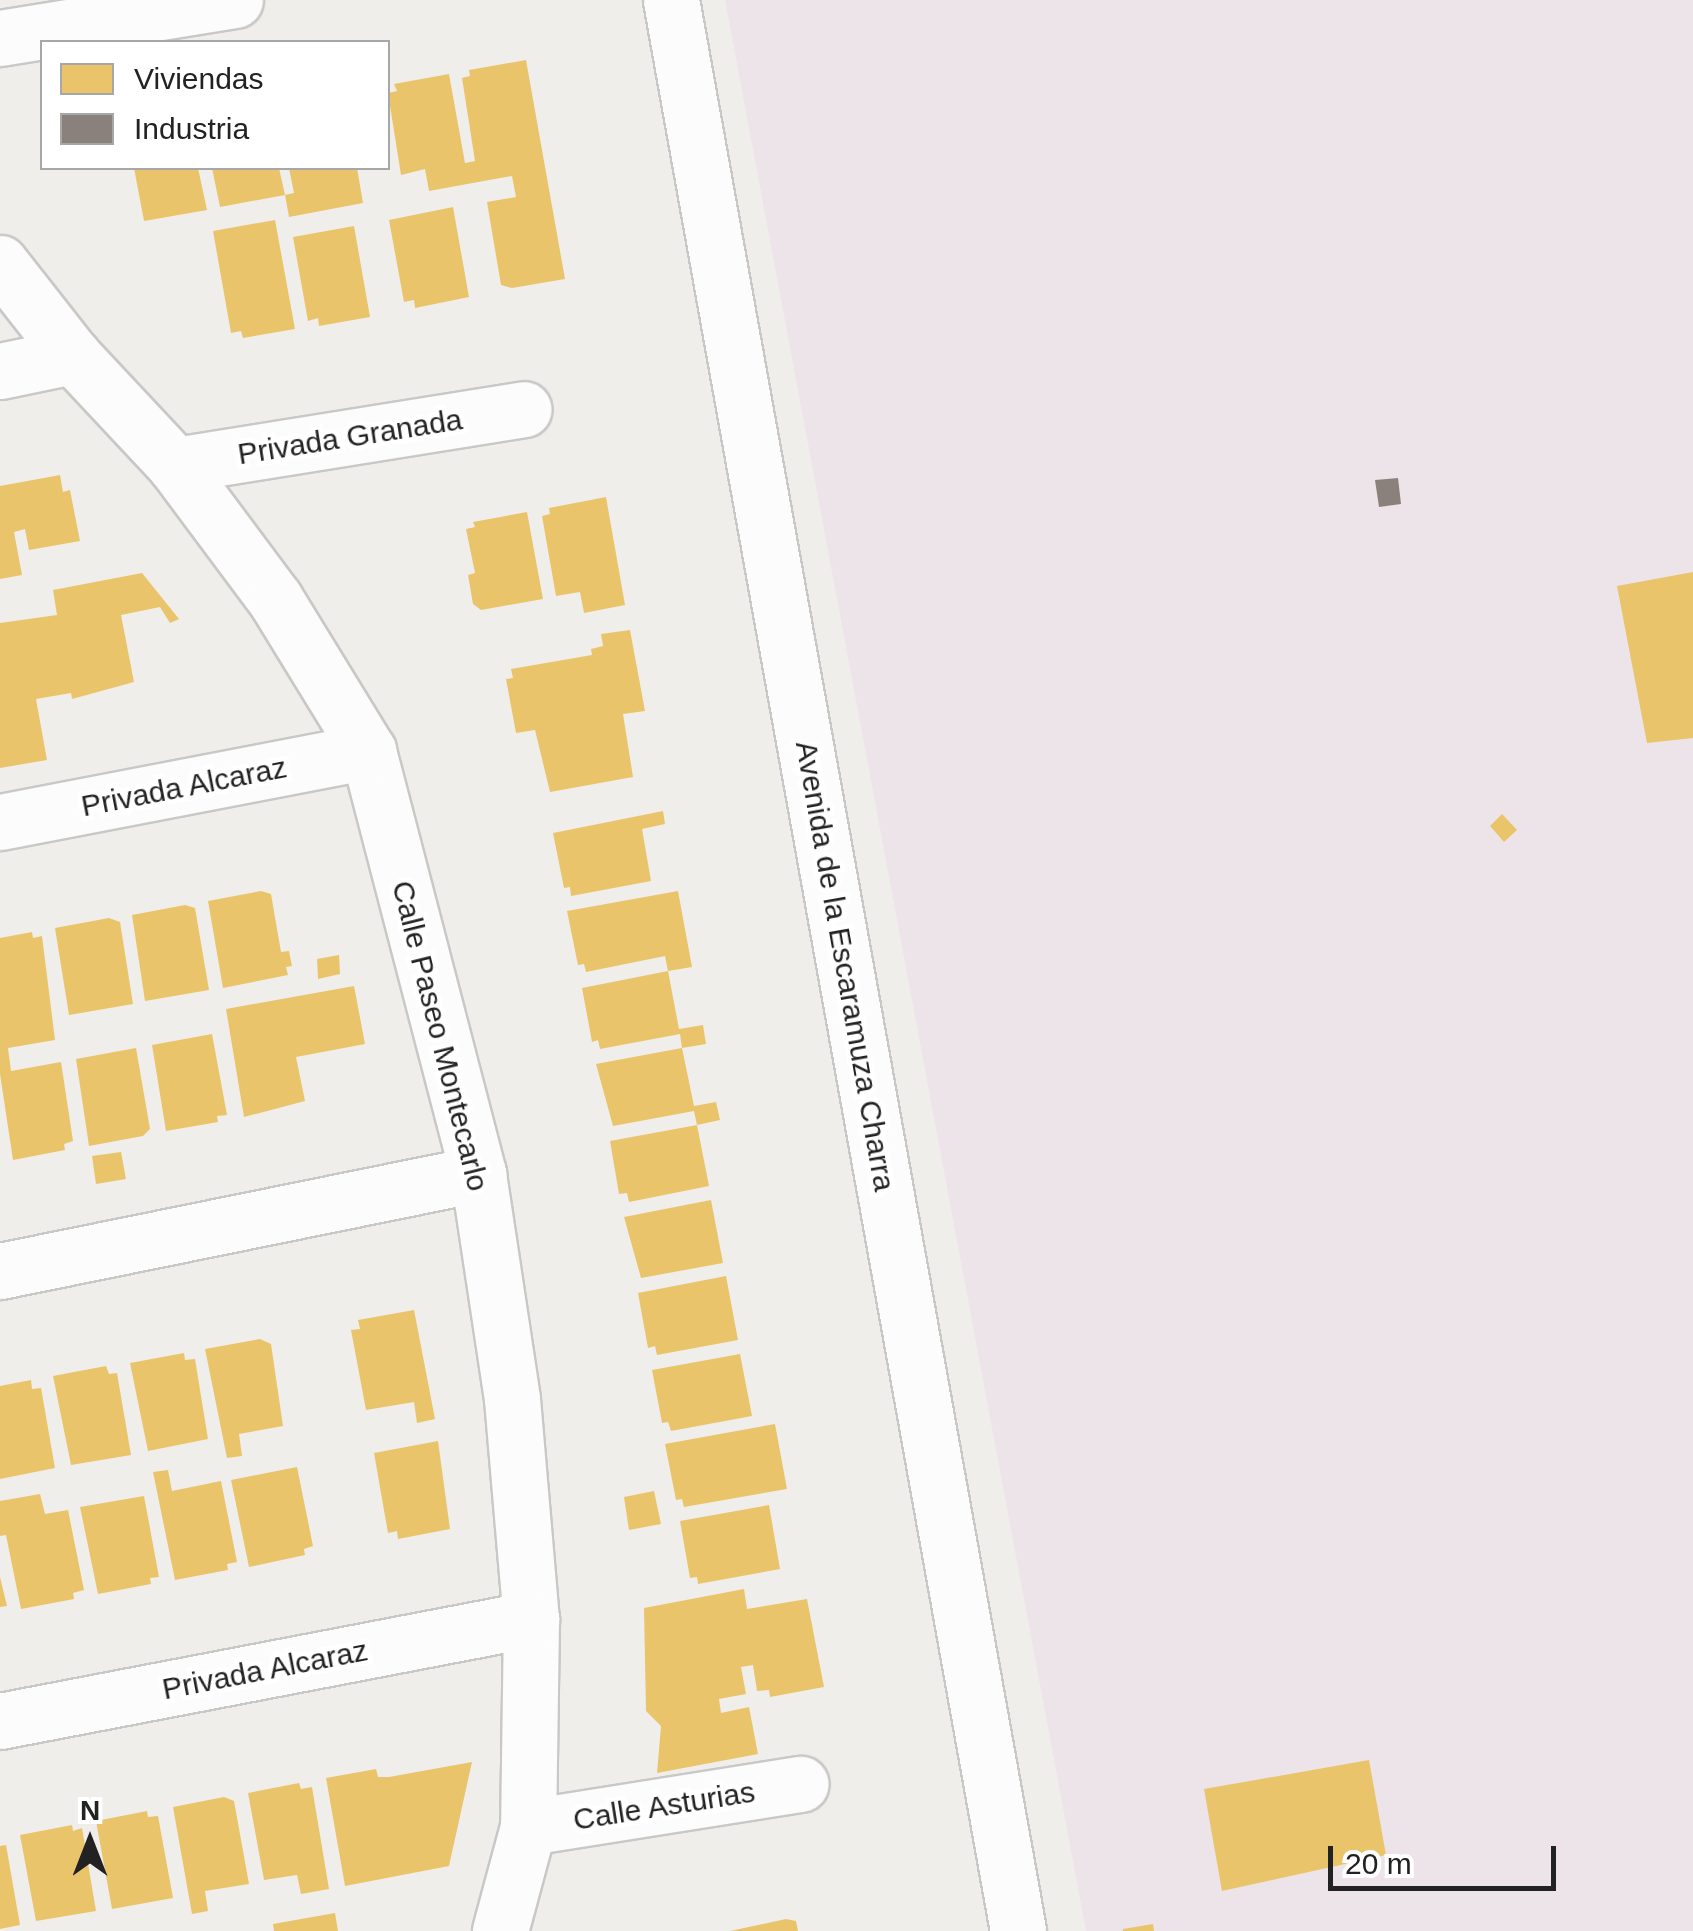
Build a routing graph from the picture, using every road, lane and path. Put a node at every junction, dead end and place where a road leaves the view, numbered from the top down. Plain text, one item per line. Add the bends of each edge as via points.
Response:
1 (234, 0) edge
2 (671, 0) edge
3 (0, 38) edge
4 (0, 263) edge
5 (74, 356) junction
6 (0, 371) edge
7 (524, 408) dead end
8 (175, 465) junction
9 (368, 751) junction
10 (0, 822) edge
11 (478, 1174) junction
12 (0, 1271) edge
13 (531, 1620) junction
14 (0, 1720) edge
15 (801, 1784) dead end
16 (528, 1827) junction
17 (500, 1931) edge
18 (1018, 1931) edge

1 - 3 street
2 - 18 street, Avenida de la Escaramuza Charra
4 - 5 street, Calle Paseo Montecarlo
5 - 6 street
5 - 8 street, Calle Paseo Montecarlo
7 - 8 street, Privada Granada
8 - 9 street, Calle Paseo Montecarlo via 275,599
9 - 10 street, Privada Alcaraz
9 - 11 street, Calle Paseo Montecarlo
11 - 12 street
11 - 13 street, Calle Paseo Montecarlo via 512,1399
13 - 14 street, Privada Alcaraz
13 - 16 street, Calle Paseo Montecarlo
15 - 16 street, Calle Asturias
16 - 17 street, Calle Paseo Montecarlo

